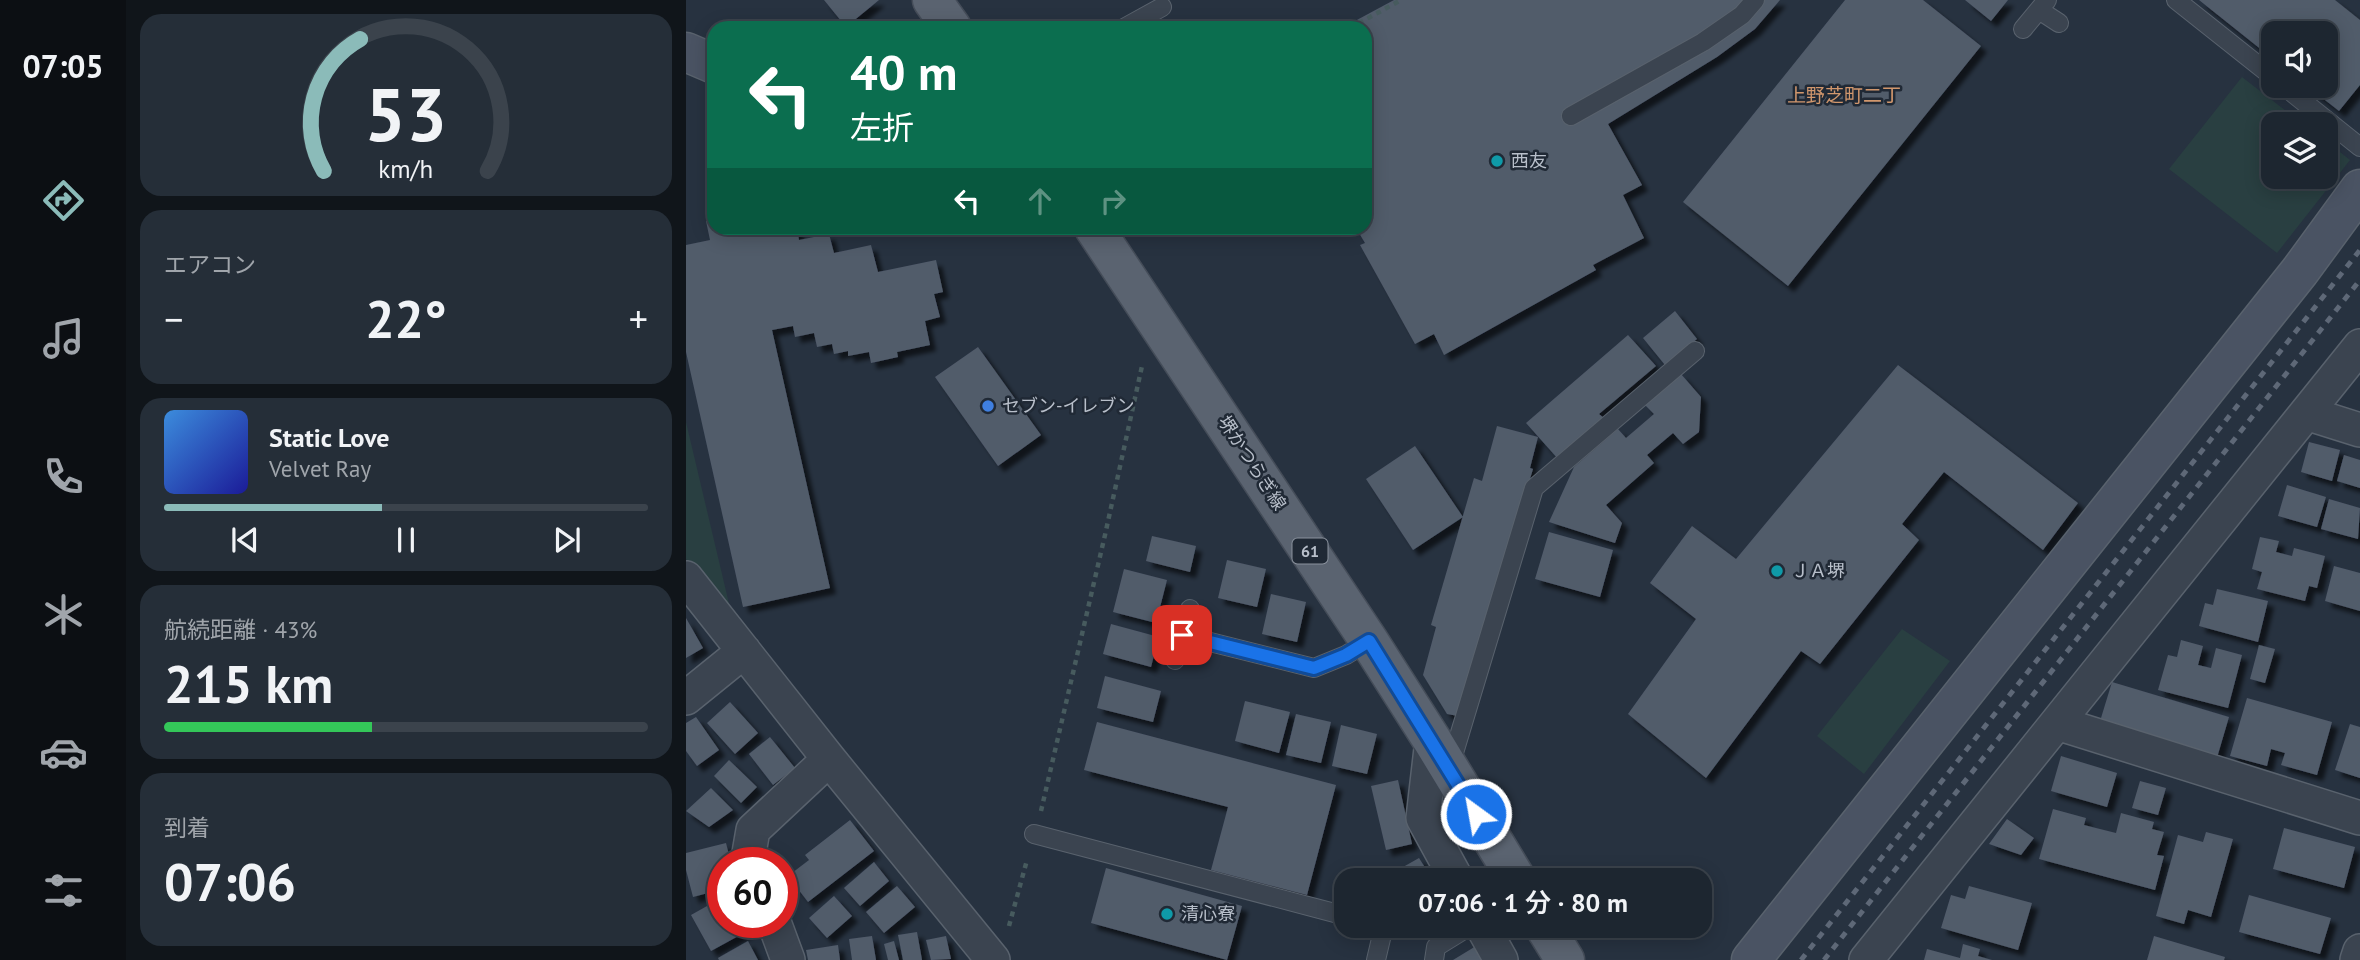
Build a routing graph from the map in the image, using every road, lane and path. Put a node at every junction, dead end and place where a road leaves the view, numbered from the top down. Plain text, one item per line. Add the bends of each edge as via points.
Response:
1 (932, 0) edge
2 (1401, 0) edge
3 (1755, 0) edge
4 (2176, 0) edge
5 (2043, 5) edge
6 (1163, 7) dead end
7 (947, 21) edge
8 (1137, 21) edge
9 (1363, 21) edge
10 (2059, 23) dead end
11 (2023, 29) dead end
12 (686, 52) edge
13 (707, 61) edge
14 (2261, 67) edge
15 (2299, 98) edge
16 (1571, 116) dead end
17 (2360, 147) edge
18 (2360, 189) edge
19 (1099, 235) edge
20 (1153, 313) junction
21 (2360, 346) edge
22 (1695, 351) dead end
23 (2306, 413) junction
24 (2360, 430) edge
25 (686, 578) edge
26 (1190, 609) dead end
27 (1182, 635) junction
28 (1369, 641) junction
29 (744, 651) junction
30 (1175, 660) dead end
31 (686, 698) edge
32 (2057, 723) junction
33 (1440, 755) junction
34 (829, 759) junction
35 (2360, 818) edge
36 (1034, 834) junction
37 (750, 847) edge
38 (1450, 868) edge
39 (1510, 868) edge
40 (1334, 913) edge
41 (780, 938) edge
42 (1381, 938) edge
43 (1451, 938) edge
44 (1489, 938) edge
45 (1551, 938) edge
46 (1000, 947) edge
47 (2360, 951) edge
48 (788, 960) edge
49 (1376, 960) edge
50 (1434, 960) edge
51 (1501, 960) edge
52 (1565, 960) edge
53 (1751, 960) edge
54 (1866, 960) edge
55 (2357, 960) edge

1 - 7 main road
2 - 9 path
3 - 16 lane via 1742,15 1703,42
4 - 14 lane
5 - 10 lane
5 - 11 lane
6 - 8 lane
12 - 13 street
15 - 17 lane
18 - 53 street via 2300,271
19 - 20 main road, 堺かつらぎ線 / 61
20 - 28 main road, 堺かつらぎ線 / 61
20 - 36 path
21 - 23 street
22 - 33 lane via 1534,488
23 - 24 street
23 - 32 street
25 - 29 street
26 - 27 lane
27 - 28 lane via 1314,668
27 - 30 lane
28 - 33 main road, 堺かつらぎ線 / 61
29 - 31 street
29 - 34 street
32 - 35 street
32 - 54 street
33 - 38 street via 1423,818
33 - 39 main road, 堺かつらぎ線 / 61
34 - 37 street via 753,830
34 - 46 street
36 - 40 lane
36 - 46 path
41 - 48 street
42 - 49 lane
43 - 50 lane via 1436,947
44 - 51 street
45 - 52 main road
47 - 55 street

